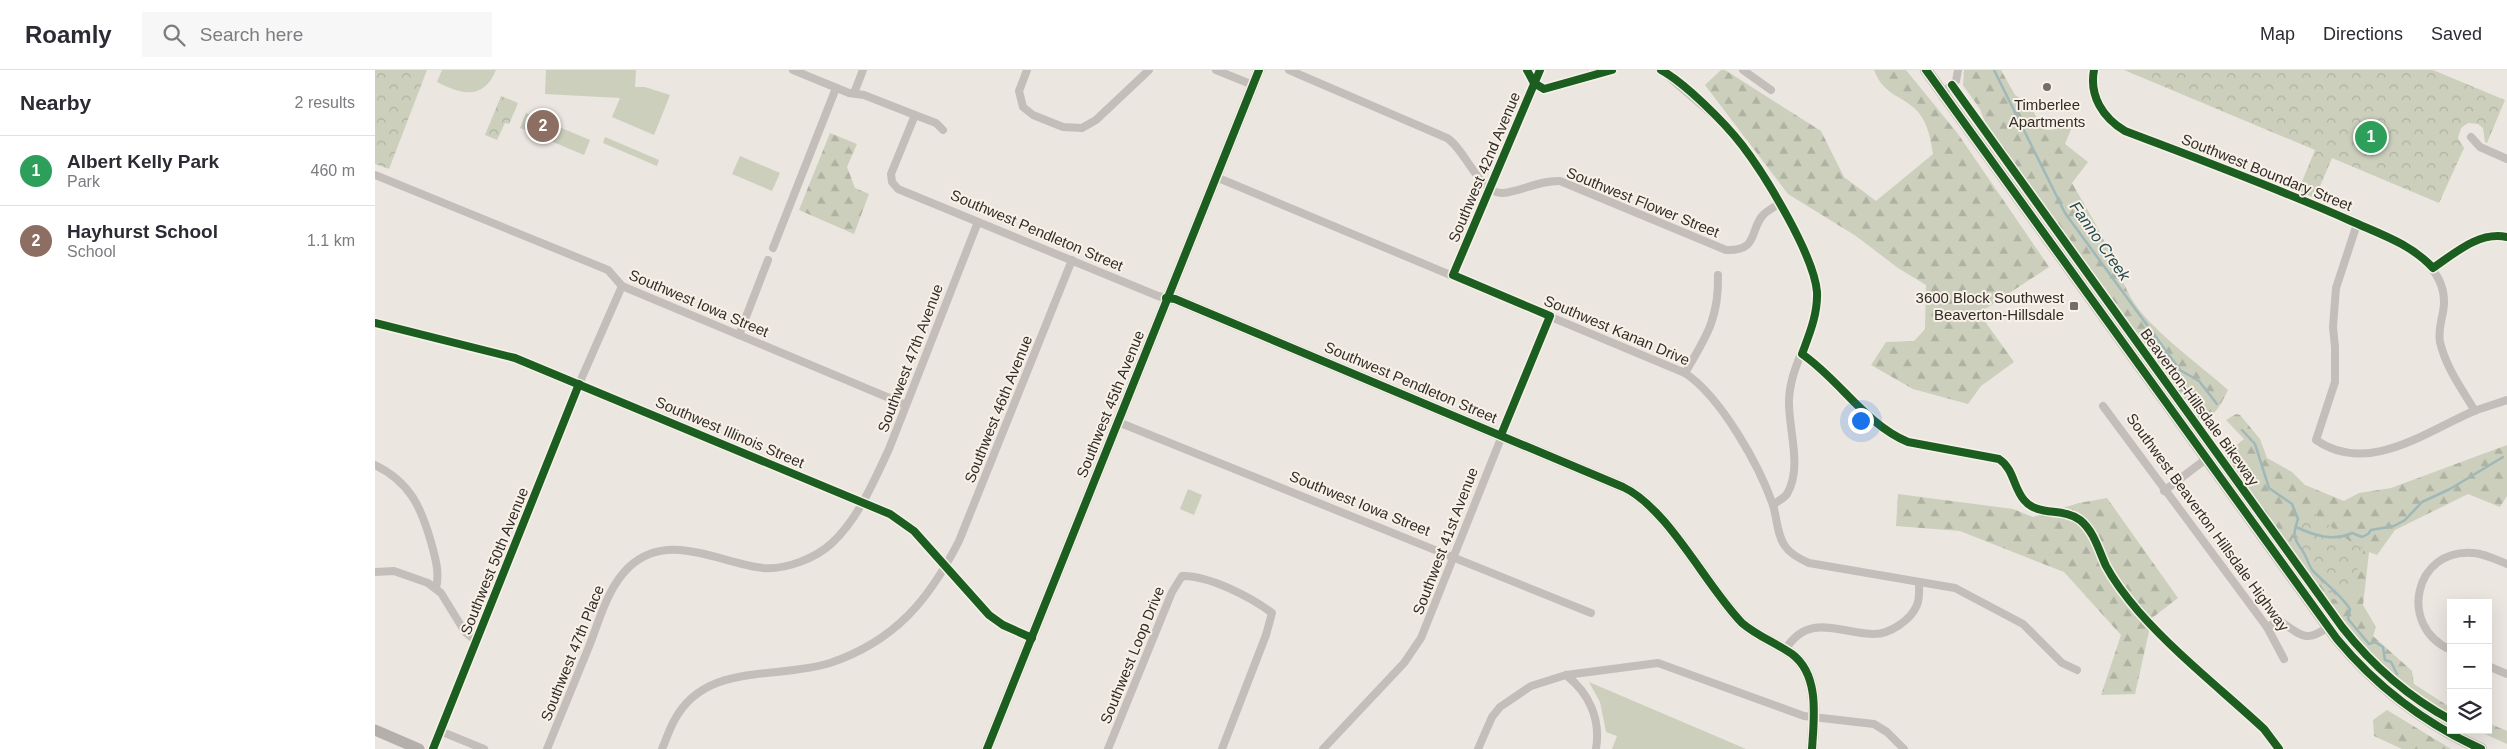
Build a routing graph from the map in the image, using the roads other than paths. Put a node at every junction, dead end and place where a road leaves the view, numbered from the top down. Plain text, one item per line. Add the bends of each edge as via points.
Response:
1 (793, 70) edge
2 (863, 70) edge
3 (1027, 70) edge
4 (1149, 70) edge
5 (1216, 70) edge
6 (1259, 70) edge
7 (1289, 70) edge
8 (1527, 70) edge
9 (1541, 70) edge
10 (1612, 70) edge
11 (1661, 70) edge
12 (1743, 70) edge
13 (1926, 70) edge
14 (1958, 70) edge
15 (2094, 70) edge
16 (1534, 83) junction
17 (1253, 85) junction
18 (836, 88) junction
19 (1771, 90) dead end
20 (854, 93) junction
21 (1943, 93) junction
22 (915, 115) junction
23 (1719, 120) dead end
24 (1728, 129) dead end
25 (943, 130) dead end
26 (2471, 137) dead end
27 (2507, 159) edge
28 (375, 175) edge
29 (1216, 177) junction
30 (1490, 190) junction
31 (1779, 204) junction
32 (979, 222) junction
33 (2357, 224) junction
34 (2507, 237) edge
35 (773, 248) dead end
36 (768, 260) dead end
37 (1072, 260) junction
38 (2433, 268) junction
39 (1453, 275) junction
40 (1718, 275) dead end
41 (621, 286) junction
42 (1167, 298) junction
43 (1550, 316) junction
44 (375, 323) edge
45 (739, 334) junction
46 (1802, 354) junction
47 (1685, 373) junction
48 (579, 384) junction
49 (2507, 400) edge
50 (906, 405) junction
51 (2103, 406) dead end
52 (2475, 411) junction
53 (1118, 422) junction
54 (1501, 435) junction
55 (1999, 459) dead end
56 (2207, 459) junction
57 (375, 464) edge
58 (2164, 491) junction
59 (862, 502) junction
60 (1773, 505) junction
61 (1454, 556) junction
62 (2507, 564) edge
63 (946, 566) junction
64 (375, 572) edge
65 (1919, 582) junction
66 (436, 588) junction
67 (1591, 613) dead end
68 (2267, 627) junction
69 (2327, 627) junction
70 (1032, 638) junction
71 (476, 641) junction
72 (2447, 648) edge
73 (1785, 650) junction
74 (2180, 652) dead end
75 (2284, 659) dead end
76 (2492, 668) edge
77 (2077, 670) dead end
78 (2507, 674) edge
79 (1566, 675) junction
80 (1814, 718) junction
81 (375, 730) edge
82 (441, 731) junction
83 (419, 749) edge
84 (433, 749) edge
85 (484, 749) edge
86 (547, 749) edge
87 (662, 749) edge
88 (987, 749) edge
89 (1108, 749) edge
90 (1222, 749) edge
91 (1323, 749) edge
92 (1478, 749) edge
93 (1596, 749) edge
94 (1812, 749) edge
95 (1904, 749) edge
96 (2279, 749) edge
97 (2481, 749) edge

1 - 18 street
2 - 20 street
3 - 4 street via 1019,91 1023,107 1033,115 1063,127 1076,128 1096,120
5 - 17 street
6 - 17 street, Southwest 45th Avenue
7 - 30 street via 1447,138 1461,149
8 - 16 street
9 - 16 street, Southwest 42nd Avenue
10 - 16 street via 1550,89 1540,88
11 - 23 street
12 - 19 street
13 - 21 main road
14 - 21 street via 1956,81
15 - 33 street, Southwest Boundary Street via 2093,86 2097,99 2108,119 2125,131
16 - 30 street, Southwest 42nd Avenue
17 - 29 street, Southwest 45th Avenue
18 - 20 street
18 - 35 street
20 - 22 street
21 - 56 main road
22 - 25 street via 936,123
22 - 32 street, Southwest Pendleton Street via 891,174 892,182 898,189
24 - 31 street via 1746,151
26 - 27 street via 2480,147
28 - 41 street, Southwest Iowa Street via 607,270
29 - 39 street, Southwest Kanan Drive
29 - 42 street, Southwest 45th Avenue
30 - 31 street, Southwest Flower Street via 1504,193 1559,181 1727,250 1739,249 1751,242 1762,216
30 - 39 street, Southwest 42nd Avenue
31 - 46 street via 1809,259 1816,283 1816,309
32 - 37 street, Southwest Pendleton Street
32 - 50 street, Southwest 47th Avenue
33 - 38 street, Southwest Boundary Street via 2406,246
33 - 52 street via 2336,288 2333,327 2335,382 2316,440 2346,451 2380,451 2401,446
34 - 38 street via 2489,236 2475,241
36 - 45 street
37 - 42 street, Southwest Pendleton Street
37 - 63 street, Southwest 46th Avenue via 973,507
38 - 52 street via 2440,281 2444,301 2440,342 2448,366
39 - 43 street, Southwest Kanan Drive
40 - 47 street via 1715,318
41 - 45 street, Southwest Iowa Street
41 - 48 street, Southwest 50th Avenue
42 - 53 street, Southwest 45th Avenue
42 - 54 street, Southwest Pendleton Street
43 - 47 street, Southwest Kanan Drive
43 - 54 street, Southwest 41st Avenue
44 - 48 street, Southwest Illinois Street via 507,355
45 - 50 street, Southwest Iowa Street
46 - 55 street via 1896,437
46 - 60 street via 1789,385 1794,464 1792,481 1787,495
47 - 60 street, Southwest Kanan Drive via 1719,408 1751,454
48 - 59 street, Southwest Illinois Street
48 - 71 street, Southwest 50th Avenue
49 - 52 street
50 - 59 street, Southwest 47th Avenue via 889,449
51 - 58 street, Southwest Beaverton Hillsdale Highway
53 - 61 street, Southwest Iowa Street
53 - 70 street, Southwest 45th Avenue
54 - 61 street, Southwest 41st Avenue
54 - 73 street, Southwest Pendleton Street via 1640,496 1657,513 1742,624
56 - 58 street
56 - 69 main road
57 - 66 street via 394,476 420,507 436,560
58 - 68 street, Southwest Beaverton Hillsdale Highway
59 - 63 street, Southwest Illinois Street via 903,521
59 - 86 street, Southwest 47th Place via 832,543 816,555 785,566 765,568 681,548 653,553 638,560 614,586
60 - 65 street, Southwest Kanan Drive via 1783,544 1804,561
61 - 67 street, Southwest Iowa Street
61 - 91 street, Southwest 41st Avenue via 1416,646
62 - 72 street via 2479,554 2463,554 2441,560 2424,576 2418,592 2423,625 2437,642
63 - 70 street, Southwest Illinois Street via 989,615
63 - 87 street, Southwest 46th Avenue via 914,611 860,650 808,668 727,678 707,686 684,706 674,720
64 - 66 street via 407,574
65 - 73 street via 1917,606 1891,630 1873,634 1835,627 1817,628 1798,635
65 - 77 street, Southwest Kanan Drive via 1950,586 1995,607 2023,624 2065,666
66 - 71 street via 465,632
68 - 69 street via 2280,621 2306,636 2316,635
68 - 75 street, Southwest Beaverton Hillsdale Highway
69 - 97 main road via 2385,689 2434,725
70 - 88 street, Southwest 45th Avenue
71 - 82 street, Southwest 50th Avenue
73 - 80 street, Southwest Pendleton Street via 1799,660 1809,676
74 - 96 street via 2265,729
76 - 78 street
79 - 80 street via 1658,662
79 - 92 street via 1531,686 1500,707
79 - 93 street via 1585,693 1593,710 1598,731
80 - 94 street, Southwest Pendleton Street
80 - 95 street via 1874,724
81 - 83 street
82 - 84 street, Southwest 50th Avenue
82 - 85 street
89 - 90 street, Southwest Loop Drive via 1172,592 1182,576 1187,576 1248,597 1272,613

